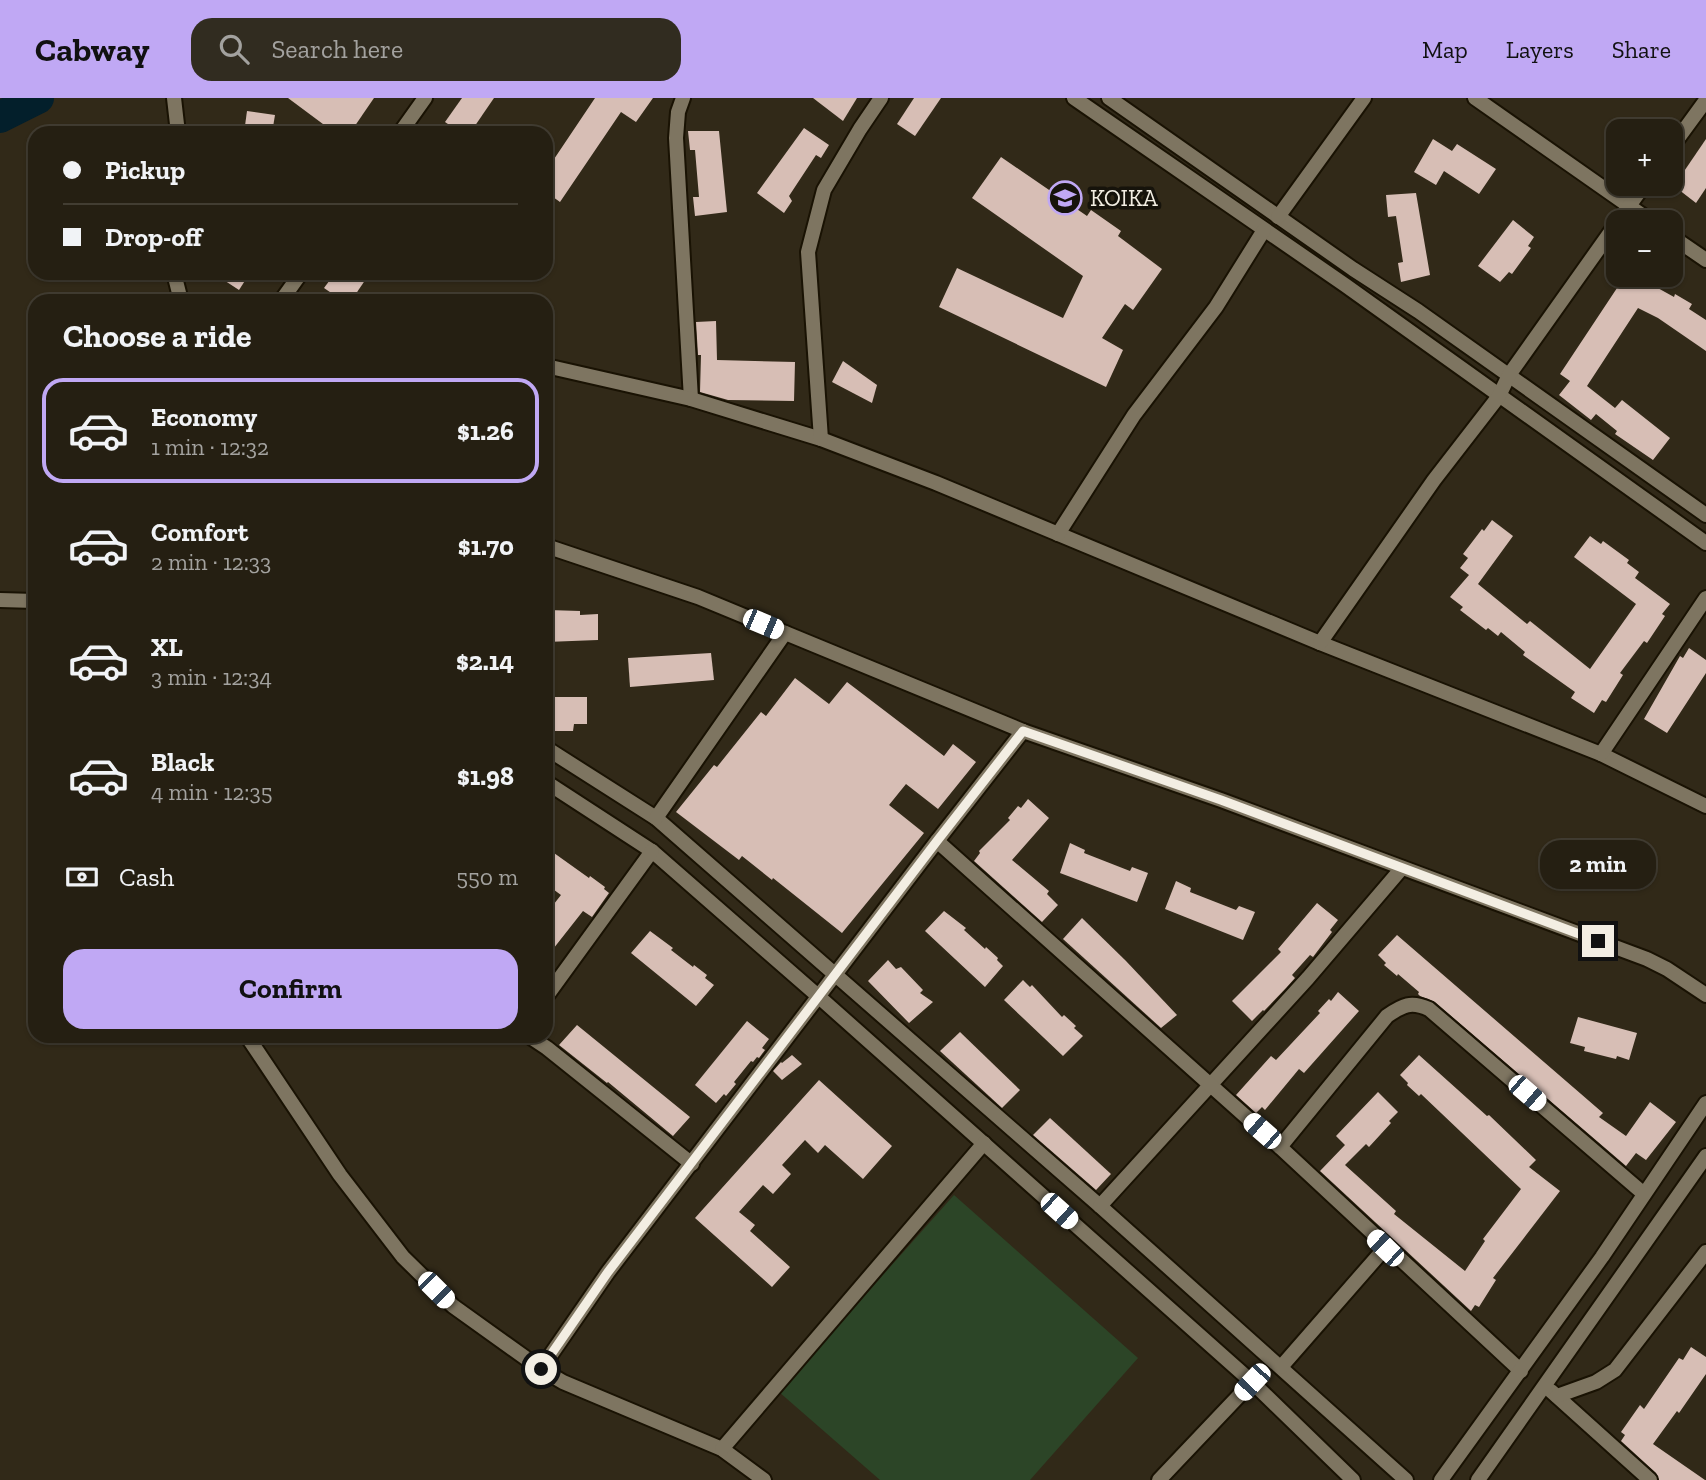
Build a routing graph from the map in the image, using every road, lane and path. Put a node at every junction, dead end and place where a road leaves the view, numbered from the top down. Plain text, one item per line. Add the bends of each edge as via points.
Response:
1 (174, 98) edge
2 (425, 98) edge
3 (683, 98) edge
4 (881, 98) edge
5 (1074, 98) edge
6 (1109, 98) edge
7 (1364, 98) edge
8 (1475, 98) edge
9 (1706, 100) edge
10 (177, 126) edge
11 (405, 126) edge
12 (1683, 132) edge
13 (1636, 196) edge
14 (1629, 206) junction
15 (1635, 210) edge
16 (1278, 217) junction
17 (1264, 230) junction
18 (1683, 244) edge
19 (1706, 260) edge
20 (553, 368) edge
21 (1509, 374) junction
22 (1499, 396) junction
23 (691, 400) junction
24 (821, 439) junction
25 (1706, 515) edge
26 (1058, 534) junction
27 (1706, 543) edge
28 (553, 548) edge
29 (1706, 598) edge
30 (0, 600) edge
31 (28, 601) edge
32 (785, 633) junction
33 (1320, 643) junction
34 (1023, 731) junction
35 (553, 752) edge
36 (1601, 754) junction
37 (553, 787) edge
38 (1706, 806) edge
39 (656, 818) junction
40 (937, 841) junction
41 (652, 851) junction
42 (1402, 868) junction
43 (837, 973) junction
44 (553, 987) edge
45 (818, 996) junction
46 (1706, 996) edge
47 (252, 1043) edge
48 (540, 1043) edge
49 (1209, 1085) junction
50 (1706, 1103) edge
51 (984, 1143) junction
52 (1280, 1147) junction
53 (1706, 1156) edge
54 (692, 1164) junction
55 (1644, 1194) junction
56 (1100, 1206) junction
57 (1385, 1248) junction
58 (1706, 1252) edge
59 (1281, 1367) junction
60 (541, 1369) junction
61 (1521, 1371) junction
62 (1252, 1382) junction
63 (1545, 1385) junction
64 (1557, 1396) junction
65 (722, 1449) junction
66 (764, 1480) edge
67 (1159, 1480) edge
68 (1353, 1480) edge
69 (1406, 1480) edge
70 (1441, 1480) edge
71 (1478, 1480) edge
72 (1650, 1480) edge

1 - 10 street
2 - 11 street
3 - 23 street via 676,138
4 - 24 street via 824,190 808,252
5 - 17 street
6 - 16 street
7 - 16 street
8 - 14 street
9 - 12 street
13 - 14 street
14 - 15 street
14 - 21 street
16 - 21 street
17 - 22 street
17 - 26 street via 1216,307 1134,415
18 - 19 street
20 - 23 street
21 - 22 street
21 - 25 street
22 - 27 street
22 - 33 street
23 - 24 street
24 - 26 street
26 - 33 street
28 - 32 street via 698,597
29 - 36 street
30 - 31 street
32 - 34 street
32 - 39 street
33 - 36 street
34 - 40 street
34 - 42 street
35 - 39 street
36 - 38 street
37 - 41 street
39 - 43 street
40 - 43 street
40 - 49 street
41 - 44 street
41 - 45 street
42 - 46 street via 1647,959
42 - 49 street
43 - 45 street
43 - 56 street
45 - 51 street
45 - 54 street
47 - 60 street via 340,1175 403,1257 453,1306
48 - 54 street
49 - 52 street
49 - 56 street
50 - 55 street
51 - 62 street
51 - 65 street
52 - 55 street via 1387,1016 1403,1005 1417,1004 1429,1009
52 - 57 street
53 - 63 street
54 - 60 street via 608,1272
55 - 61 street
56 - 59 street
57 - 59 street
57 - 61 street
58 - 64 street via 1615,1370
59 - 69 street
60 - 65 street
61 - 70 street
62 - 67 street
62 - 68 street
63 - 64 street
63 - 71 street
64 - 72 street
65 - 66 street

